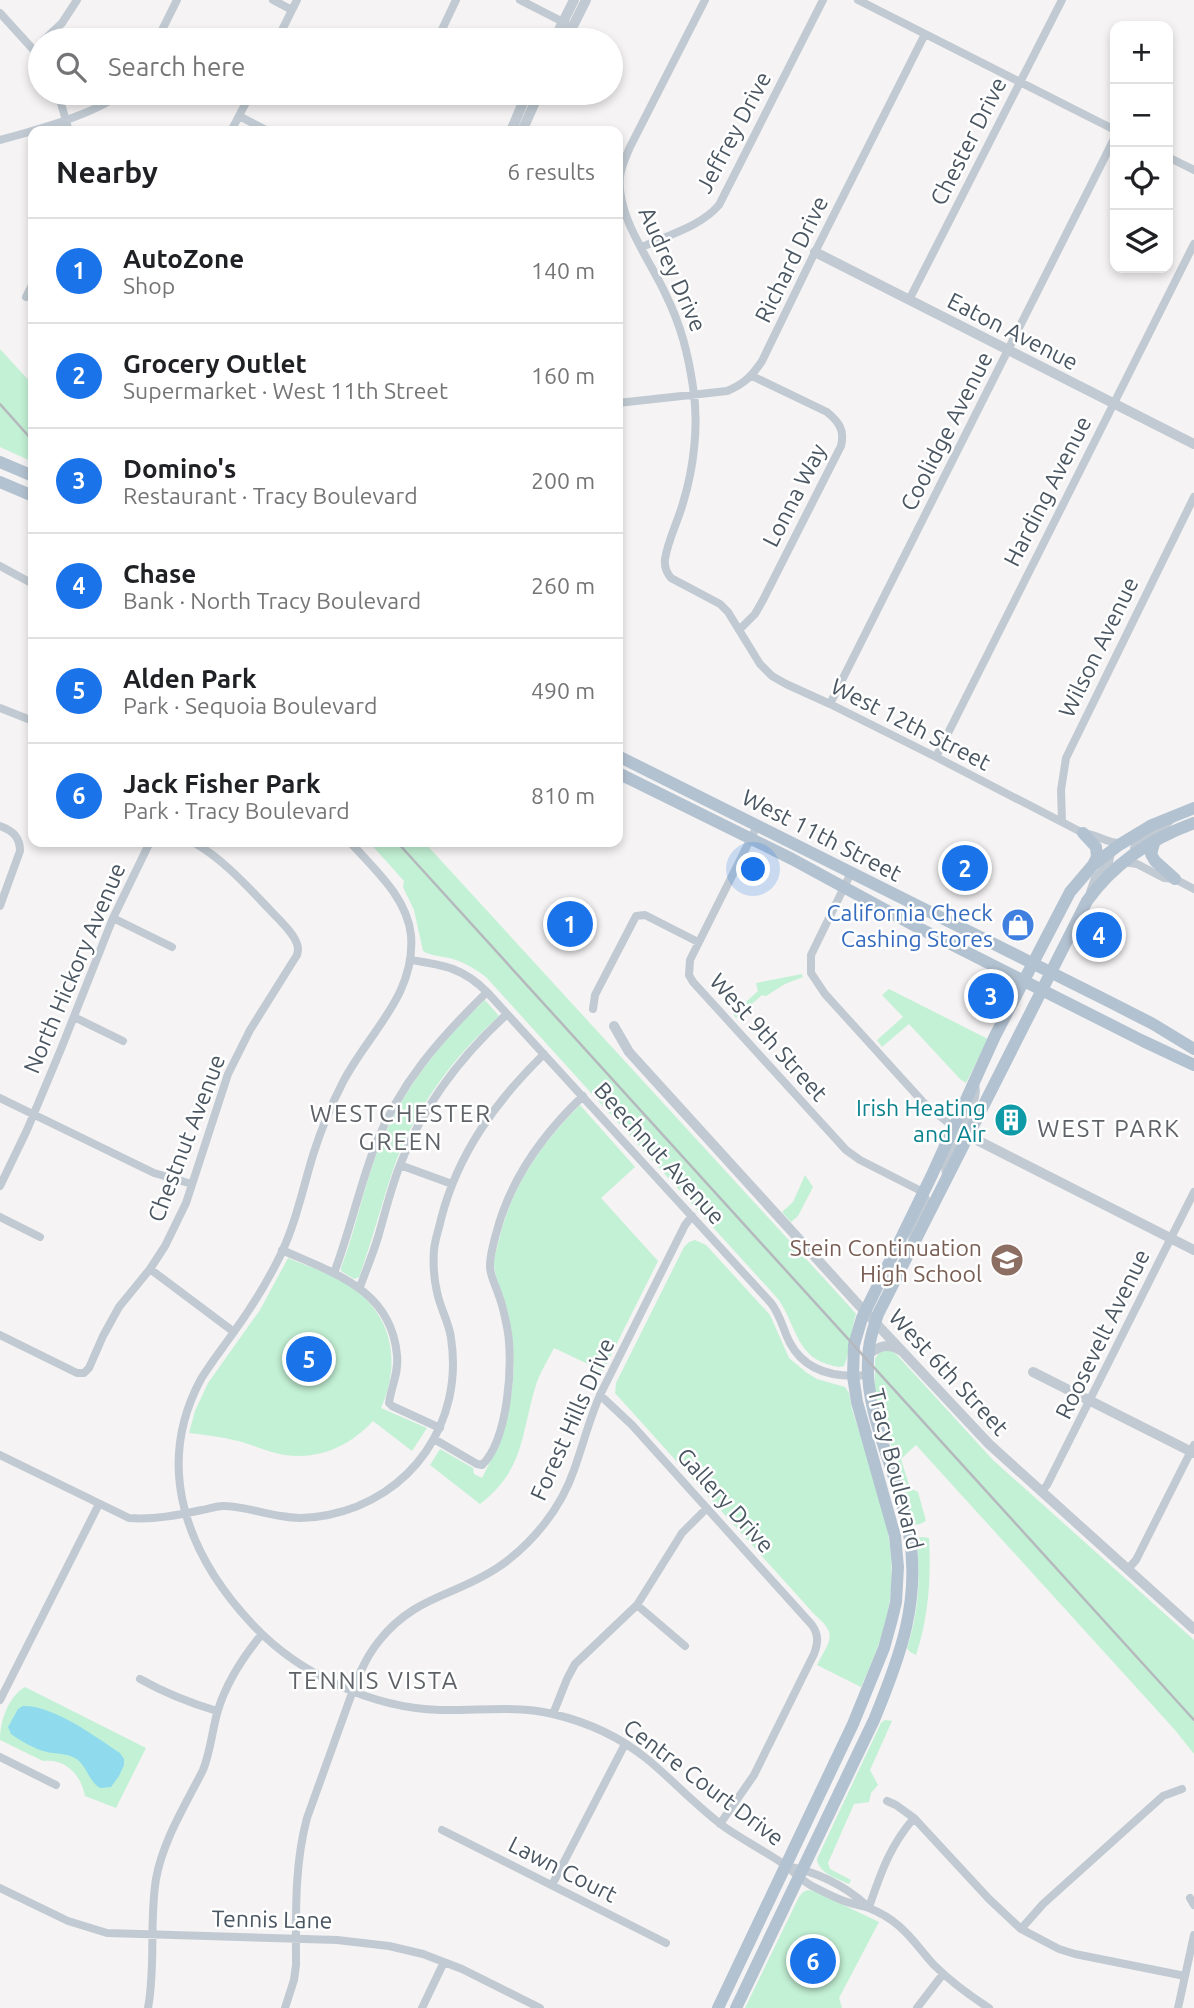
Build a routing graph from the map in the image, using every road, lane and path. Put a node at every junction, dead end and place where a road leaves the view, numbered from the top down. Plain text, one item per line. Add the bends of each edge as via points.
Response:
1 (77, 0) edge
2 (177, 0) edge
3 (273, 0) edge
4 (297, 0) edge
5 (456, 0) edge
6 (520, 0) edge
7 (574, 0) edge
8 (586, 0) edge
9 (705, 0) edge
10 (823, 0) edge
11 (858, 0) edge
12 (1062, 0) edge
13 (292, 10) junction
14 (0, 13) edge
15 (568, 25) junction
16 (57, 28) edge
17 (164, 28) edge
18 (283, 28) edge
19 (443, 28) edge
20 (565, 28) edge
21 (568, 28) edge
22 (925, 34) junction
23 (28, 35) edge
24 (1020, 83) junction
25 (62, 105) edge
26 (102, 105) edge
27 (245, 105) edge
28 (522, 105) edge
29 (535, 105) edge
30 (239, 116) junction
31 (66, 119) junction
32 (44, 126) edge
33 (68, 126) edge
34 (234, 126) edge
35 (258, 126) edge
36 (513, 126) edge
37 (525, 126) edge
38 (1110, 128) edge
39 (28, 131) edge
40 (0, 140) edge
41 (1110, 147) edge
42 (1173, 160) edge
43 (623, 164) edge
44 (1194, 170) edge
45 (623, 204) edge
46 (1194, 244) edge
47 (642, 247) junction
48 (815, 252) junction
49 (28, 294) edge
50 (26, 298) dead end
51 (909, 300) junction
52 (1009, 350) junction
53 (752, 376) junction
54 (694, 395) junction
55 (623, 402) edge
56 (1113, 403) junction
57 (1194, 444) edge
58 (0, 462) edge
59 (28, 474) edge
60 (0, 482) edge
61 (28, 494) edge
62 (1194, 497) edge
63 (674, 528) joint
64 (0, 566) edge
65 (28, 581) edge
66 (739, 630) junction
67 (830, 704) junction
68 (0, 708) edge
69 (28, 719) edge
70 (936, 757) junction
71 (623, 759) edge
72 (623, 775) edge
73 (1194, 808) edge
74 (1176, 814) junction
75 (1062, 822) junction
76 (1194, 823) edge
77 (0, 826) edge
78 (757, 826) junction
79 (1083, 833) junction
80 (750, 838) junction
81 (1155, 840) junction
82 (1109, 846) junction
83 (148, 847) edge
84 (201, 847) edge
85 (354, 847) edge
86 (1135, 859) junction
87 (1093, 865) junction
88 (851, 873) junction
89 (1175, 879) junction
90 (844, 887) junction
91 (1194, 889) edge
92 (1087, 901) junction
93 (0, 906) edge
94 (113, 918) junction
95 (698, 942) junction
96 (172, 947) dead end
97 (411, 960) junction
98 (1032, 963) junction
99 (1050, 972) junction
100 (1023, 981) junction
101 (1041, 990) junction
102 (487, 992) junction
103 (593, 1009) dead end
104 (508, 1014) junction
105 (74, 1017) junction
106 (614, 1026) dead end
107 (123, 1041) dead end
108 (1194, 1049) edge
109 (544, 1054) junction
110 (1194, 1065) edge
111 (974, 1080) junction
112 (583, 1097) junction
113 (0, 1098) edge
114 (33, 1115) junction
115 (953, 1127) junction
116 (967, 1135) junction
117 (400, 1164) junction
118 (946, 1177) junction
119 (192, 1184) junction
120 (452, 1184) junction
121 (0, 1186) edge
122 (923, 1192) junction
123 (1194, 1192) edge
124 (692, 1216) junction
125 (0, 1217) edge
126 (40, 1237) dead end
127 (1171, 1238) junction
128 (911, 1247) junction
129 (1194, 1250) edge
130 (282, 1251) junction
131 (150, 1269) junction
132 (334, 1273) junction
133 (360, 1287) junction
134 (865, 1310) junction
135 (876, 1321) junction
136 (234, 1332) junction
137 (0, 1335) edge
138 (905, 1352) junction
139 (868, 1354) junction
140 (1033, 1372) dead end
141 (868, 1375) junction
142 (853, 1376) junction
143 (600, 1395) junction
144 (1090, 1401) junction
145 (440, 1428) junction
146 (434, 1439) junction
147 (1193, 1449) edge
148 (0, 1455) edge
149 (1041, 1492) junction
150 (99, 1504) junction
151 (707, 1508) junction
152 (185, 1513) junction
153 (1128, 1569) junction
154 (637, 1605) junction
155 (1194, 1629) edge
156 (262, 1634) junction
157 (685, 1646) dead end
158 (141, 1679) dead end
159 (354, 1691) junction
160 (0, 1700) edge
161 (217, 1711) junction
162 (553, 1714) junction
163 (625, 1744) junction
164 (0, 1757) edge
165 (56, 1786) dead end
166 (1182, 1789) dead end
167 (887, 1801) dead end
168 (914, 1818) junction
169 (720, 1824) junction
170 (442, 1830) dead end
171 (786, 1866) junction
172 (801, 1874) junction
173 (552, 1885) junction
174 (0, 1888) edge
175 (869, 1908) junction
176 (1021, 1929) junction
177 (152, 1935) junction
178 (1194, 1935) edge
179 (296, 1939) junction
180 (666, 1944) dead end
181 (443, 1962) junction
182 (943, 1974) junction
183 (1185, 1976) junction
184 (148, 2008) edge
185 (285, 2008) edge
186 (422, 2008) edge
187 (540, 2008) edge
188 (718, 2008) edge
189 (736, 2008) edge
190 (917, 2008) edge
191 (989, 2008) edge
192 (1178, 2008) edge

1 - 16 street
2 - 17 street
3 - 13 street
4 - 13 street
5 - 19 street
6 - 15 street
7 - 15 street
8 - 15 street
9 - 43 street, Audrey Drive
10 - 47 street, Jeffrey Drive via 719,205 694,224
11 - 22 street
12 - 24 street, Chester Drive
13 - 18 street
14 - 23 street
15 - 20 street
15 - 21 street
22 - 24 street
22 - 48 street, Richard Drive
24 - 38 street
24 - 51 street, Chester Drive
25 - 31 street
26 - 31 street
27 - 30 street
28 - 36 street
29 - 37 street
30 - 34 street
30 - 35 street
31 - 32 street
31 - 33 street
39 - 40 street
41 - 52 street, Coolidge Avenue
42 - 44 street
45 - 47 street, Audrey Drive
46 - 56 street, Harding Avenue
47 - 54 street, Audrey Drive via 683,335
48 - 51 street, Eaton Avenue
48 - 53 street, Richard Drive
49 - 50 street
51 - 52 street, Eaton Avenue
52 - 56 street, Eaton Avenue
52 - 67 street, Coolidge Avenue
53 - 54 street via 727,391
53 - 66 street, Lonna Way via 827,412 843,438 763,600
54 - 55 street
54 - 63 street, Audrey Drive via 690,475
56 - 57 street, Eaton Avenue
56 - 70 street, Harding Avenue
58 - 59 main road
60 - 61 main road
62 - 75 street, Wilson Avenue via 1066,758
63 - 66 street, West 12th Street via 666,572 720,604
64 - 65 street
66 - 67 street, West 12th Street via 772,676
67 - 70 street, West 12th Street
68 - 69 street
70 - 75 street, West 12th Street
71 - 78 main road, West 11th Street
72 - 80 main road, West 11th Street
73 - 74 main road, Tracy Boulevard
74 - 82 main road, Tracy Boulevard
74 - 86 street via 1136,844
75 - 79 street, West 12th Street
76 - 81 main road, Tracy Boulevard
77 - 93 street via 15,835 20,851
78 - 80 street, West 9th Street
78 - 88 main road, West 11th Street
79 - 82 street, West 12th Street via 1095,834
79 - 87 main road via 1096,847
80 - 90 main road, West 11th Street
80 - 95 street, West 9th Street
81 - 86 main road, Tracy Boulevard
81 - 89 main road via 1153,859
82 - 87 main road, Tracy Boulevard
82 - 92 street via 1109,863 1094,881
83 - 94 street, North Hickory Avenue
84 - 119 street, Chestnut Avenue via 281,921 299,948 228,1074
85 - 97 street via 400,900 409,922
86 - 89 street via 1164,878
86 - 92 main road, Tracy Boulevard via 1122,862
87 - 98 main road, Tracy Boulevard via 1064,900
88 - 90 street
88 - 98 main road, West 11th Street
89 - 91 street
90 - 100 main road, West 11th Street
90 - 115 street via 811,955 811,973 923,1102
92 - 99 main road, Tracy Boulevard
94 - 96 street
94 - 105 street, North Hickory Avenue
95 - 103 street via 645,915 636,916 595,995
95 - 122 street, West 9th Street via 688,967 693,982 846,1150
97 - 102 street, Beechnut Avenue via 461,971
97 - 130 street, Centre Court Drive via 401,993 356,1059 332,1105
98 - 99 main road, West 11th Street
98 - 100 main road, Tracy Boulevard
99 - 101 main road, Tracy Boulevard
99 - 108 main road, West 11th Street
100 - 101 main road, West 11th Street
100 - 111 main road, Tracy Boulevard
101 - 110 main road, West 11th Street
101 - 116 main road, Tracy Boulevard
102 - 104 street, Beechnut Avenue
102 - 132 street via 436,1045 394,1107 375,1146
104 - 109 street, Beechnut Avenue
104 - 117 street via 451,1073 420,1120
105 - 107 street
105 - 114 street, North Hickory Avenue
106 - 134 street, West 6th Street via 629,1052
109 - 112 street, Beechnut Avenue
109 - 120 street via 492,1111
111 - 115 main road, Tracy Boulevard
111 - 116 street via 975,1097 964,1126
112 - 124 street, Beechnut Avenue
112 - 146 street via 545,1136 521,1171 491,1253 510,1362 508,1395 492,1449 482,1465
113 - 114 street
114 - 119 street via 154,1173
114 - 121 street, North Hickory Avenue
115 - 118 street via 957,1137 945,1166
115 - 122 main road, Tracy Boulevard
116 - 118 main road, Tracy Boulevard
116 - 127 street
117 - 120 street
117 - 133 street
118 - 128 main road, Tracy Boulevard
119 - 131 street, Chestnut Avenue
120 - 145 street via 433,1265 451,1337 453,1373
122 - 128 street via 926,1199
122 - 134 main road, Tracy Boulevard
123 - 127 street, Roosevelt Avenue
124 - 142 street, Beechnut Avenue via 771,1303 800,1356 822,1371
124 - 143 street, Forest Hills Drive
125 - 126 street
127 - 129 street
127 - 144 street, Roosevelt Avenue
128 - 135 main road, Tracy Boulevard
130 - 132 street
130 - 136 street, Centre Court Drive
131 - 136 street
131 - 137 street, Chestnut Avenue via 120,1307 83,1373
132 - 133 street
133 - 145 street via 384,1315 395,1341 397,1371 389,1404
134 - 135 street, West 6th Street
134 - 142 main road, Tracy Boulevard via 854,1345
135 - 138 street, West 6th Street
135 - 139 main road, Tracy Boulevard
136 - 152 street, Centre Court Drive via 187,1410 178,1477
138 - 139 street via 887,1345
138 - 149 street, West 6th Street via 989,1444
139 - 141 main road, Tracy Boulevard
140 - 144 street
141 - 142 street, Beechnut Avenue
141 - 172 main road, Tracy Boulevard via 910,1534 911,1609 878,1709
142 - 171 main road, Tracy Boulevard via 895,1536 895,1602 864,1700
143 - 151 street, Gallery Drive
143 - 159 street, Forest Hills Drive via 571,1479 541,1528 500,1567 402,1617 370,1653
144 - 147 street
144 - 149 street, Roosevelt Avenue
145 - 146 street
146 - 152 street via 395,1486 353,1509 301,1518 237,1506
147 - 153 street
148 - 150 street
149 - 153 street, West 6th Street
150 - 152 street via 129,1518
150 - 160 street
151 - 154 street via 682,1533
151 - 169 street, Gallery Drive via 818,1635 814,1654 754,1774
152 - 156 street, Centre Court Drive via 206,1563
153 - 155 street, West 6th Street
154 - 157 street
154 - 162 street via 575,1664
156 - 159 street, Centre Court Drive via 296,1661
156 - 161 street via 240,1663
158 - 161 street
159 - 162 street, Centre Court Drive via 414,1708
159 - 179 street, Forest Hills Drive via 302,1837
161 - 177 street via 204,1770 160,1861
162 - 163 street, Centre Court Drive
163 - 169 street, Centre Court Drive
163 - 173 street
164 - 165 street
166 - 176 street via 1163,1796
167 - 168 street
168 - 175 street via 889,1852
168 - 176 street
169 - 171 street, Centre Court Drive
170 - 173 street, Lawn Court
171 - 172 street, Centre Court Drive
171 - 188 main road, Tracy Boulevard
172 - 175 street, Centre Court Drive via 847,1902
172 - 189 main road, Tracy Boulevard
173 - 180 street, Lawn Court
174 - 177 street, Tennis Lane via 85,1927
175 - 182 street, Centre Court Drive via 899,1926
176 - 183 street via 1075,1954
177 - 179 street, Tennis Lane
177 - 184 street via 153,1984
178 - 183 street
179 - 181 street, Tennis Lane via 389,1946
179 - 185 street, Forest Hills Drive
181 - 186 street
181 - 187 street, Tennis Lane
182 - 190 street
182 - 191 street, Centre Court Drive
183 - 192 street

